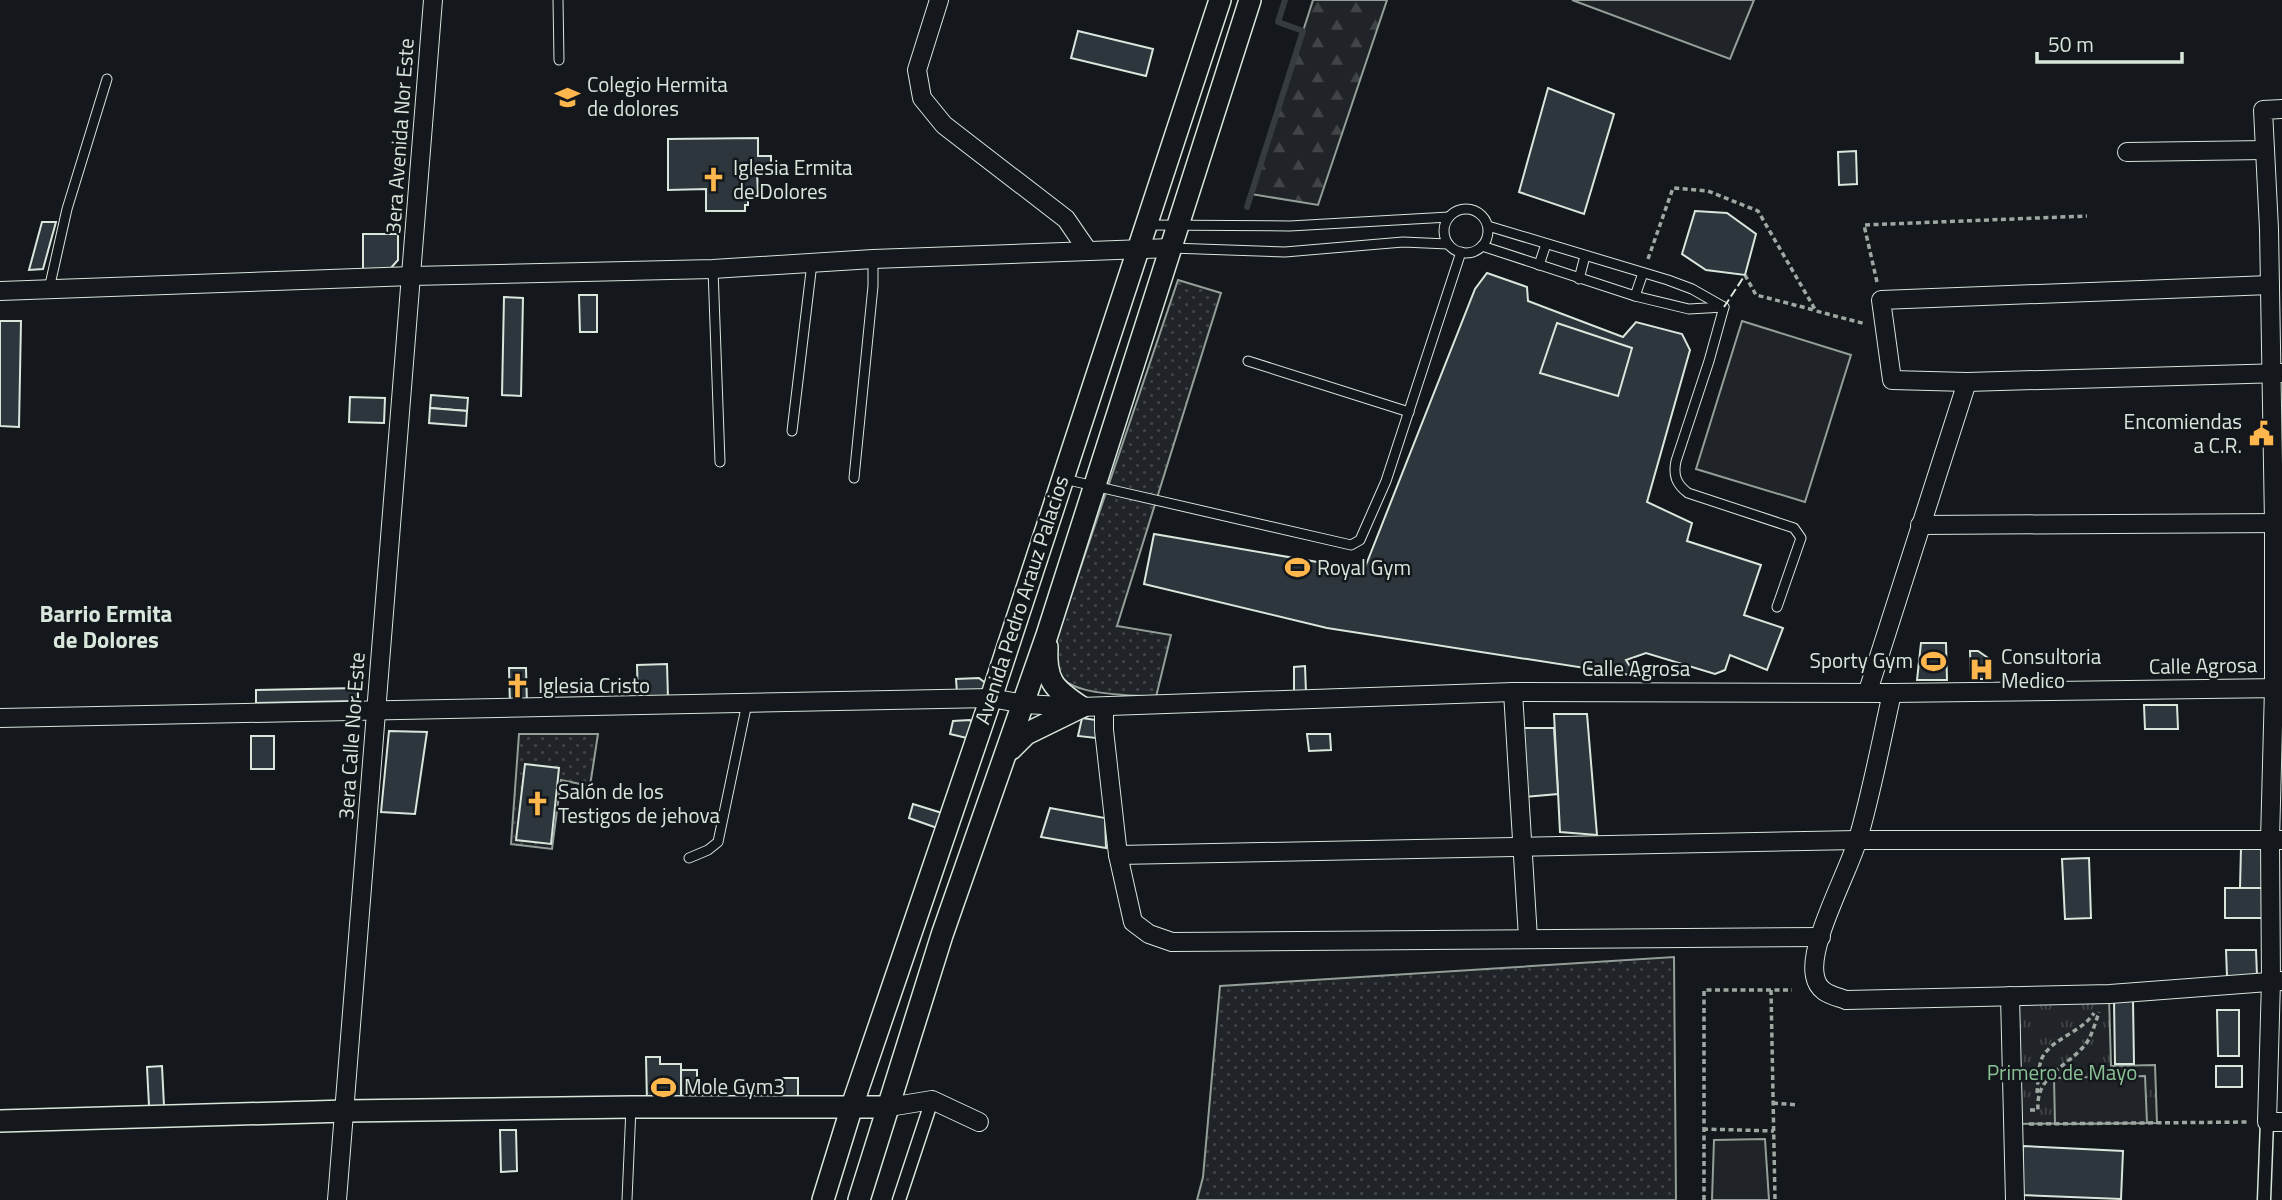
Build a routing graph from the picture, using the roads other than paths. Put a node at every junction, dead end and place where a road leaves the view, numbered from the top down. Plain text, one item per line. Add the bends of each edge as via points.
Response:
1 (433, 0) edge
2 (558, 0) edge
3 (939, 0) edge
4 (1220, 0) edge
5 (1250, 0) edge
6 (1209, 35) junction
7 (1236, 43) junction
8 (559, 60) dead end
9 (107, 79) dead end
10 (2282, 109) edge
11 (2265, 150) junction
12 (2127, 152) dead end
13 (1449, 217) junction
14 (1144, 225) junction
15 (1178, 226) junction
16 (1488, 226) junction
17 (2275, 229) edge
18 (1448, 243) junction
19 (1546, 244) junction
20 (1482, 246) junction
21 (1171, 248) junction
22 (1136, 250) junction
23 (1088, 251) junction
24 (1461, 252) junction
25 (1586, 256) junction
26 (873, 259) junction
27 (812, 262) junction
28 (1539, 265) junction
29 (713, 269) junction
30 (1643, 274) junction
31 (412, 276) junction
32 (1579, 279) junction
33 (2270, 285) junction
34 (49, 289) junction
35 (0, 291) edge
36 (1635, 296) junction
37 (1724, 307) junction
38 (1248, 361) dead end
39 (2277, 373) edge
40 (1967, 382) junction
41 (1409, 412) junction
42 (792, 430) dead end
43 (720, 462) dead end
44 (854, 478) dead end
45 (1062, 479) junction
46 (1094, 487) junction
47 (2278, 523) edge
48 (1920, 525) junction
49 (1777, 607) dead end
50 (1047, 635) junction
51 (2278, 688) edge
52 (1868, 691) junction
53 (1513, 692) junction
54 (1892, 693) junction
55 (991, 698) junction
56 (747, 703) junction
57 (1024, 704) junction
58 (1081, 707) junction
59 (1104, 707) junction
60 (377, 710) junction
61 (0, 718) edge
62 (1007, 753) junction
63 (1857, 840) junction
64 (2276, 840) edge
65 (1523, 848) junction
66 (1118, 855) junction
67 (689, 858) dead end
68 (914, 923) junction
69 (942, 935) junction
70 (1821, 937) junction
71 (1528, 938) junction
72 (2277, 981) edge
73 (2010, 996) junction
74 (932, 1100) junction
75 (852, 1106) junction
76 (631, 1107) junction
77 (889, 1107) junction
78 (346, 1111) junction
79 (0, 1121) edge
80 (979, 1122) dead end
81 (2274, 1122) edge
82 (337, 1200) edge
83 (627, 1200) edge
84 (823, 1200) edge
85 (859, 1200) edge
86 (899, 1200) edge
87 (2015, 1200) edge
88 (2264, 1200) edge

1 - 31 street, 3era Avenida Nor Este
2 - 8 lane
3 - 23 street via 917,70 922,98 944,125 1066,219
4 - 6 street, Avenida Pedro Arauz Palacios
5 - 7 street, Avenida Pedro Arauz Palacios
6 - 7 street
6 - 14 street, Avenida Pedro Arauz Palacios
7 - 15 street, Avenida Pedro Arauz Palacios
9 - 34 lane via 67,209
10 - 11 street via 2263,110
11 - 12 street
11 - 17 street
13 - 15 lane via 1290,226
13 - 16 lane via 1471,210
13 - 18 lane via 1444,234
14 - 15 lane
14 - 22 street, Avenida Pedro Arauz Palacios
15 - 21 street, Avenida Pedro Arauz Palacios
16 - 19 lane
16 - 20 lane
17 - 33 street
18 - 21 lane via 1285,252
18 - 24 lane
19 - 25 lane
19 - 28 lane
20 - 24 lane
20 - 28 lane
21 - 22 street
21 - 46 street, Avenida Pedro Arauz Palacios
22 - 23 street
22 - 45 street, Avenida Pedro Arauz Palacios
23 - 26 street
24 - 41 lane
25 - 30 lane
25 - 32 lane
26 - 27 street
26 - 44 lane
27 - 29 street
27 - 42 lane
28 - 32 lane
29 - 31 street
29 - 43 lane
30 - 36 lane
30 - 37 lane via 1692,289
31 - 34 street
31 - 60 street, 3era Calle Nor Este
32 - 36 lane
33 - 39 street
33 - 40 street via 1881,300 1892,380
34 - 35 street
36 - 37 lane via 1689,309
37 - 49 lane via 1676,461 1675,479 1688,493 1794,528 1801,538
38 - 41 lane
39 - 40 street
39 - 47 street
40 - 48 street
41 - 46 lane via 1386,481 1360,540 1353,545
45 - 46 lane
45 - 55 street, Avenida Pedro Arauz Palacios
46 - 50 street, Avenida Pedro Arauz Palacios
47 - 48 street
47 - 51 street
48 - 52 street
50 - 57 street, Avenida Pedro Arauz Palacios
50 - 58 street via 1047,671 1053,684
51 - 54 street, Calle Agrosa
51 - 64 street
52 - 53 street, Calle Agrosa
52 - 54 street, Calle Agrosa
53 - 59 street, Calle Agrosa
53 - 65 street
54 - 63 street
55 - 56 street, Calle Agrosa
55 - 57 street, Calle Agrosa
55 - 68 street, Avenida Pedro Arauz Palacios
56 - 60 street, Calle Agrosa
56 - 67 lane via 718,842
57 - 58 street, Calle Agrosa
57 - 62 street, Avenida Pedro Arauz Palacios
58 - 59 street, Calle Agrosa
58 - 62 street via 1026,734
59 - 66 street
60 - 61 street, Calle Agrosa
60 - 78 street, 3era Calle Nor Este
62 - 69 street, Avenida Pedro Arauz Palacios
63 - 64 street
63 - 65 street
63 - 70 street
64 - 72 street
65 - 66 street
65 - 71 street
66 - 71 street via 1132,922 1172,942
68 - 69 street
68 - 75 street, Avenida Pedro Arauz Palacios
69 - 77 street, Avenida Pedro Arauz Palacios
70 - 71 street
70 - 73 street via 1816,983 1824,993 1846,1000
72 - 73 street
72 - 81 street
73 - 87 street
74 - 77 street
74 - 80 street
74 - 86 street
75 - 76 street
75 - 77 street
75 - 84 street, Avenida Pedro Arauz Palacios
76 - 78 street
76 - 83 lane
77 - 85 street, Avenida Pedro Arauz Palacios
78 - 79 street
78 - 82 street, 3era Calle Nor Este
81 - 88 street

